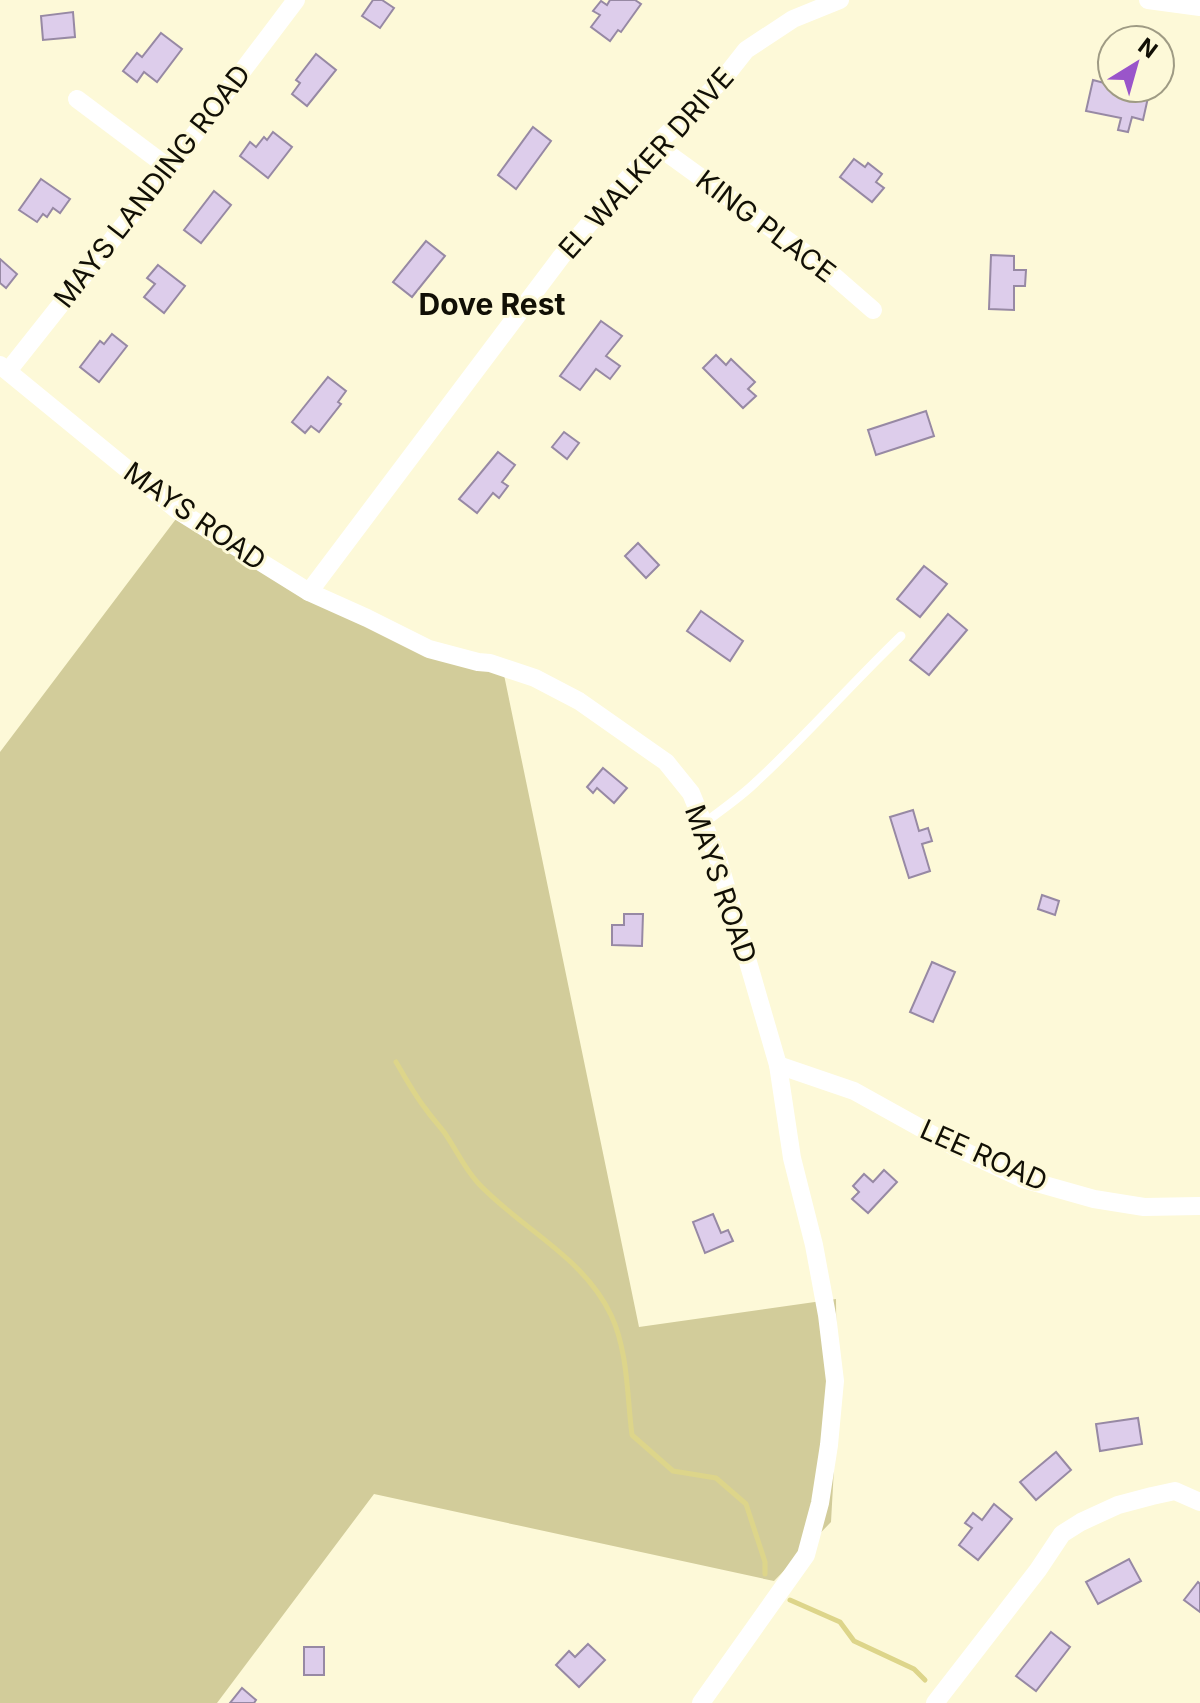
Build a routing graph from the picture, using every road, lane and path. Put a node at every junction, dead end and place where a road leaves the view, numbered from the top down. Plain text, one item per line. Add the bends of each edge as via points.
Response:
1 (296, 0) edge
2 (840, 0) edge
3 (1148, 0) edge
4 (1200, 7) edge
5 (77, 99) dead end
6 (656, 145) junction
7 (169, 168) junction
8 (873, 310) dead end
9 (4, 368) edge
10 (309, 592) junction
11 (901, 636) dead end
12 (703, 824) junction
13 (778, 1065) junction
14 (1200, 1206) edge
15 (1200, 1502) edge
16 (701, 1703) edge
17 (935, 1703) edge

1 - 7 street, MAYS LANDING ROAD
2 - 6 street, EL WALKER DRIVE via 793,19 746,50
3 - 4 street
5 - 7 street
6 - 8 street, KING PLACE via 819,263
6 - 10 street, EL WALKER DRIVE via 561,257
7 - 9 street, MAYS LANDING ROAD
9 - 10 street, MAYS ROAD via 177,510
10 - 12 street, MAYS ROAD via 429,649 535,678 579,701 666,762 691,793
11 - 12 lane via 754,784
12 - 13 street, MAYS ROAD
13 - 14 street, LEE ROAD via 854,1091 1023,1179 1144,1207
13 - 16 street, MAYS ROAD via 792,1158 827,1315 835,1381 829,1445 806,1555
15 - 17 street via 1175,1491 1152,1496 1118,1505 1062,1534

